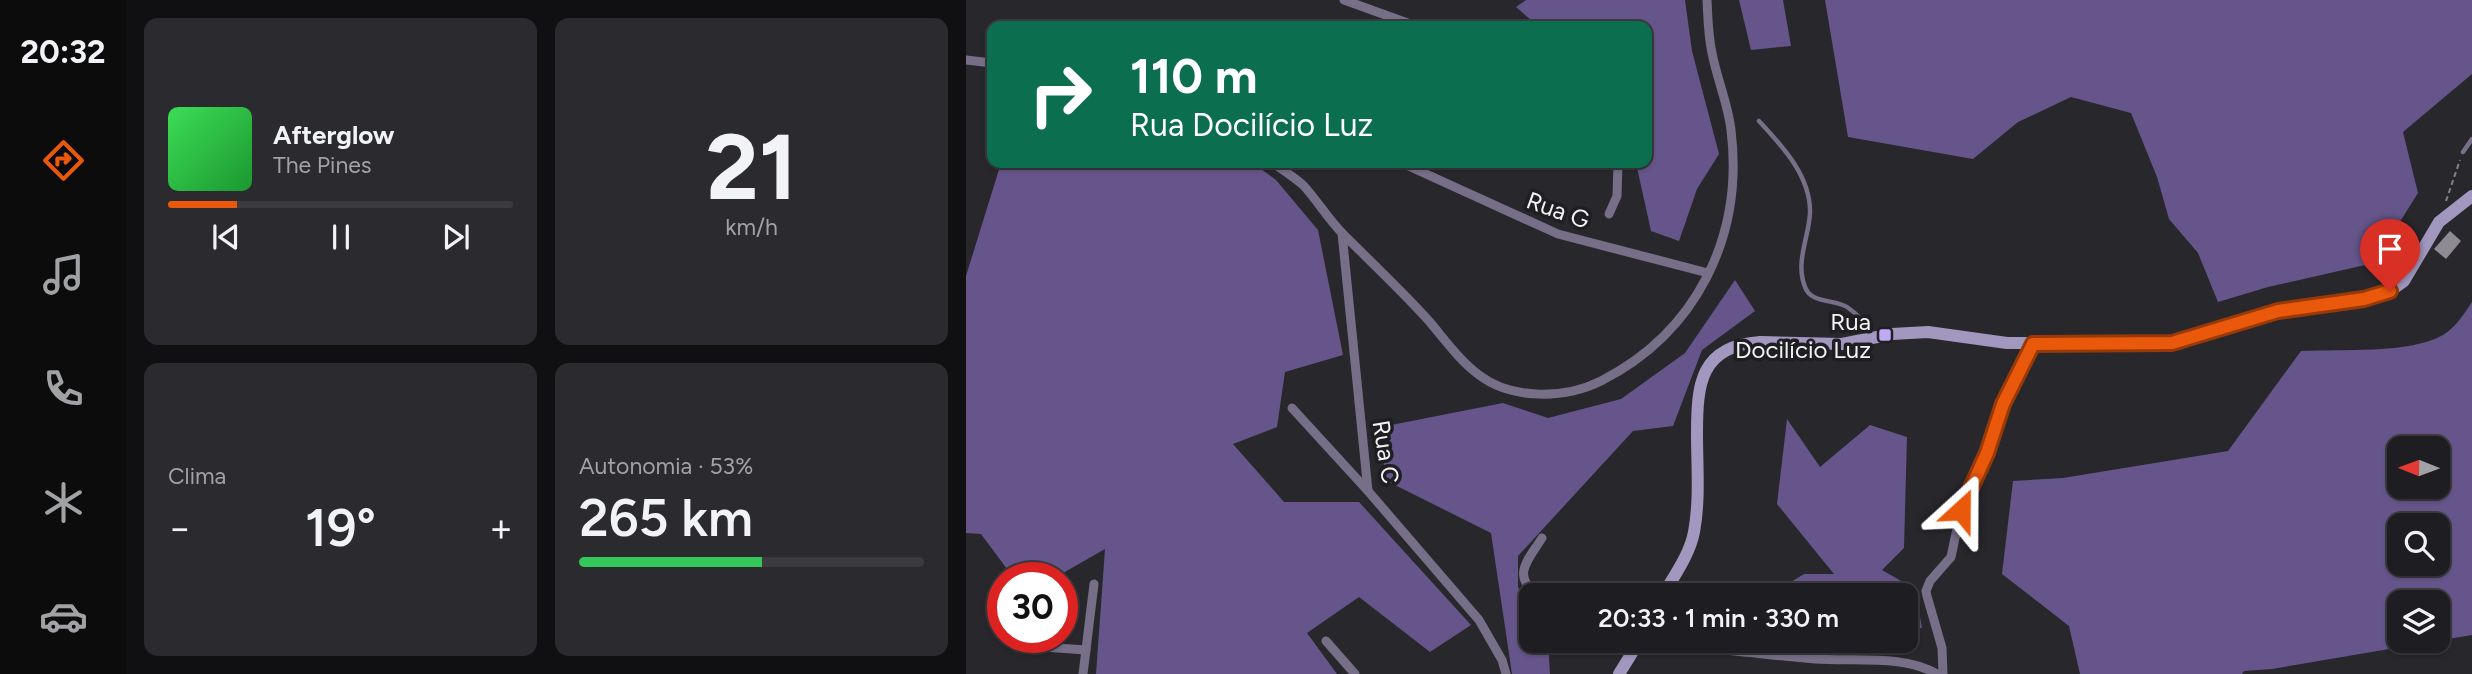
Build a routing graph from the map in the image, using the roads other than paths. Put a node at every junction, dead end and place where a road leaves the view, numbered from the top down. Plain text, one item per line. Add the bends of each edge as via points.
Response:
1 (1344, 0) edge
2 (1707, 0) edge
3 (1402, 21) edge
4 (966, 60) edge
5 (987, 62) edge
6 (1759, 121) dead end
7 (2472, 139) edge
8 (2463, 152) road end
9 (1280, 168) edge
10 (1413, 168) edge
11 (1618, 168) edge
12 (2472, 196) edge
13 (1609, 214) dead end
14 (1342, 233) junction
15 (1708, 273) junction
16 (1875, 338) junction
17 (2033, 344) junction
18 (1292, 408) dead end
19 (1368, 491) junction
20 (1542, 538) dead end
21 (1525, 583) edge
22 (1669, 583) edge
23 (1094, 584) dead end
24 (1326, 641) dead end
25 (1078, 649) edge
26 (1086, 650) junction
27 (1632, 653) edge
28 (1757, 653) edge
29 (1083, 674) edge
30 (1355, 674) edge
31 (1506, 674) edge
32 (1619, 674) edge
33 (1937, 674) edge
34 (1943, 674) edge

1 - 3 street
2 - 15 street via 1712,54 1731,127 1732,149 1727,226
4 - 5 street
6 - 16 lane via 1805,184 1810,213 1802,248 1805,288 1820,300 1853,311
7 - 8 lane
9 - 14 street via 1302,184
10 - 15 street, Rua G via 1558,234
11 - 13 street via 1617,196
12 - 17 main road via 2439,222 2403,281 2383,295 2278,311 2172,343
14 - 15 street via 1472,369 1494,385 1531,393 1568,393 1630,365 1682,316
14 - 19 street, Rua C
16 - 17 main road via 1928,332
16 - 22 main road via 1842,344 1746,343 1724,351 1710,363 1697,401 1694,535
17 - 34 street via 2003,404 1961,510 1951,557 1927,587 1944,656
18 - 19 street
19 - 31 street, Rua C via 1479,620
20 - 21 street via 1523,568
23 - 26 street
24 - 30 street
25 - 26 street
26 - 29 street
27 - 32 main road
28 - 33 street via 1889,661 1918,665

